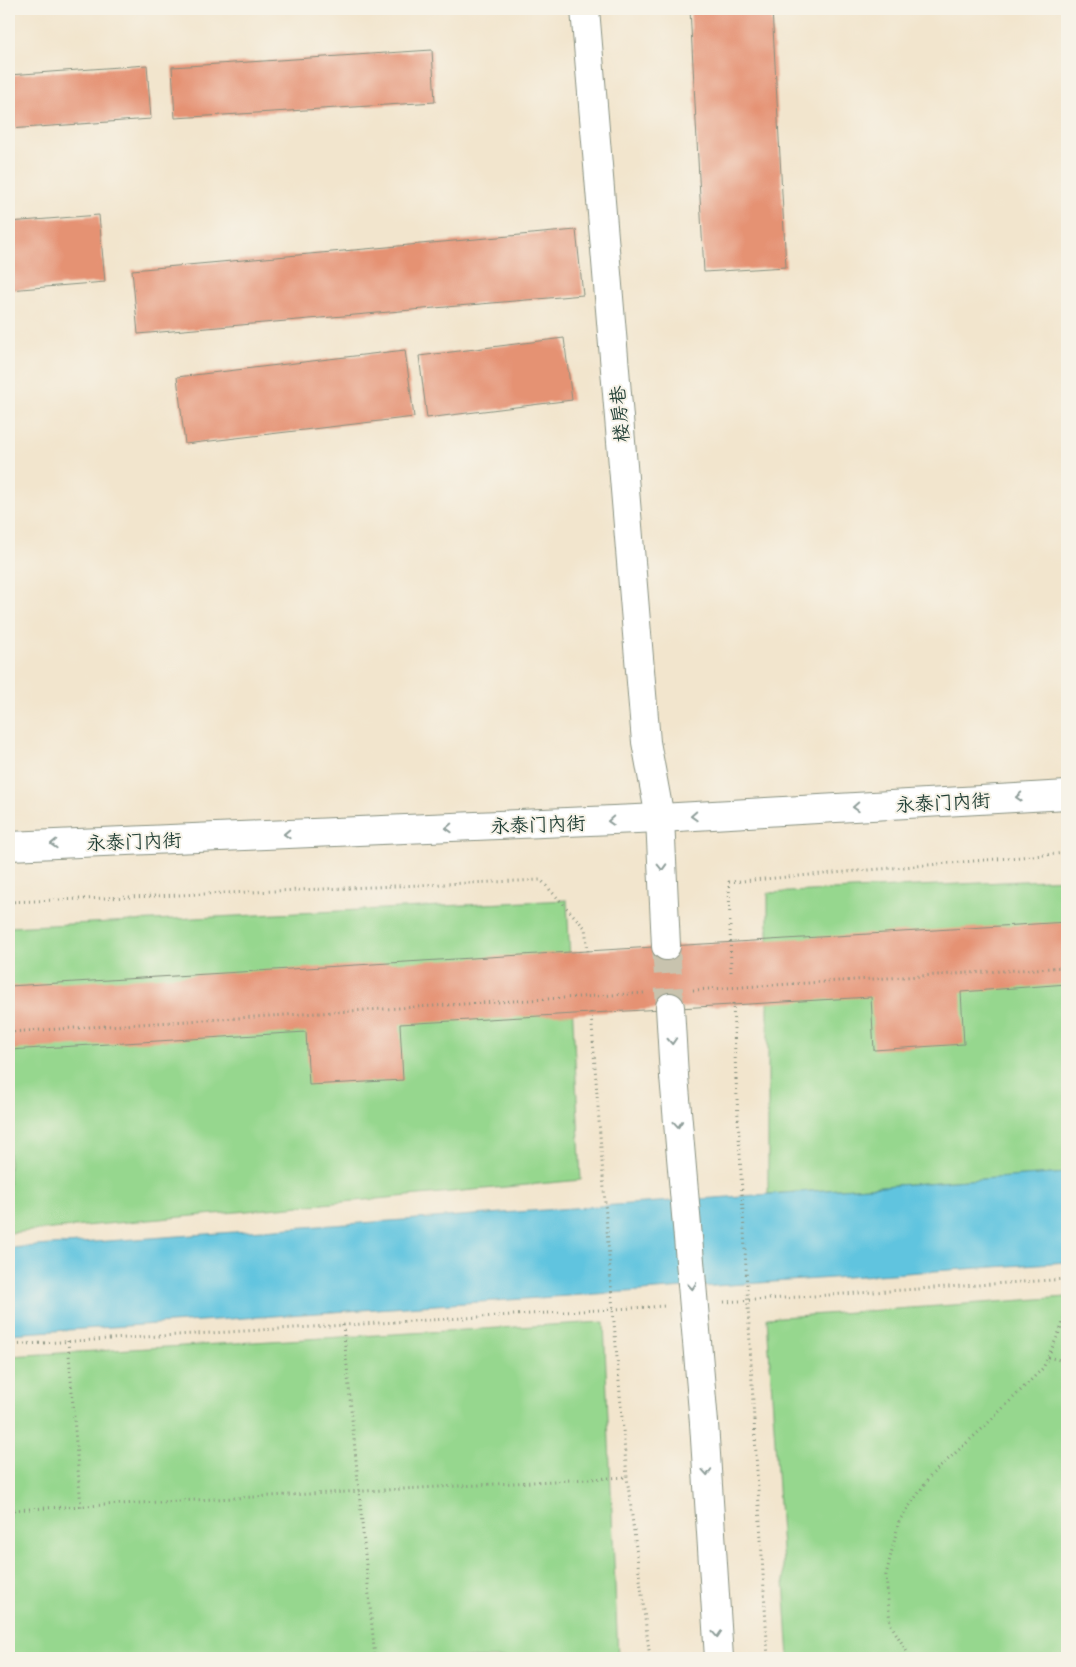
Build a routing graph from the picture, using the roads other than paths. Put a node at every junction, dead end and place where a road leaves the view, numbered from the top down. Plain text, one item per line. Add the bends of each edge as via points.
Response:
1 (585, 9) edge
2 (1067, 794) edge
3 (660, 818) junction
4 (9, 846) edge
5 (666, 946) tunnel mouth
6 (661, 1000) tunnel mouth
7 (719, 1658) edge

1 - 3 main road, 楼房巷 via 646,742
2 -> 3 main road, 永泰门内街
3 -> 4 main road, 永泰门内街
3 -> 5 main road, 楼房巷
6 -> 7 main road, bridge via 674,1076 704,1423

